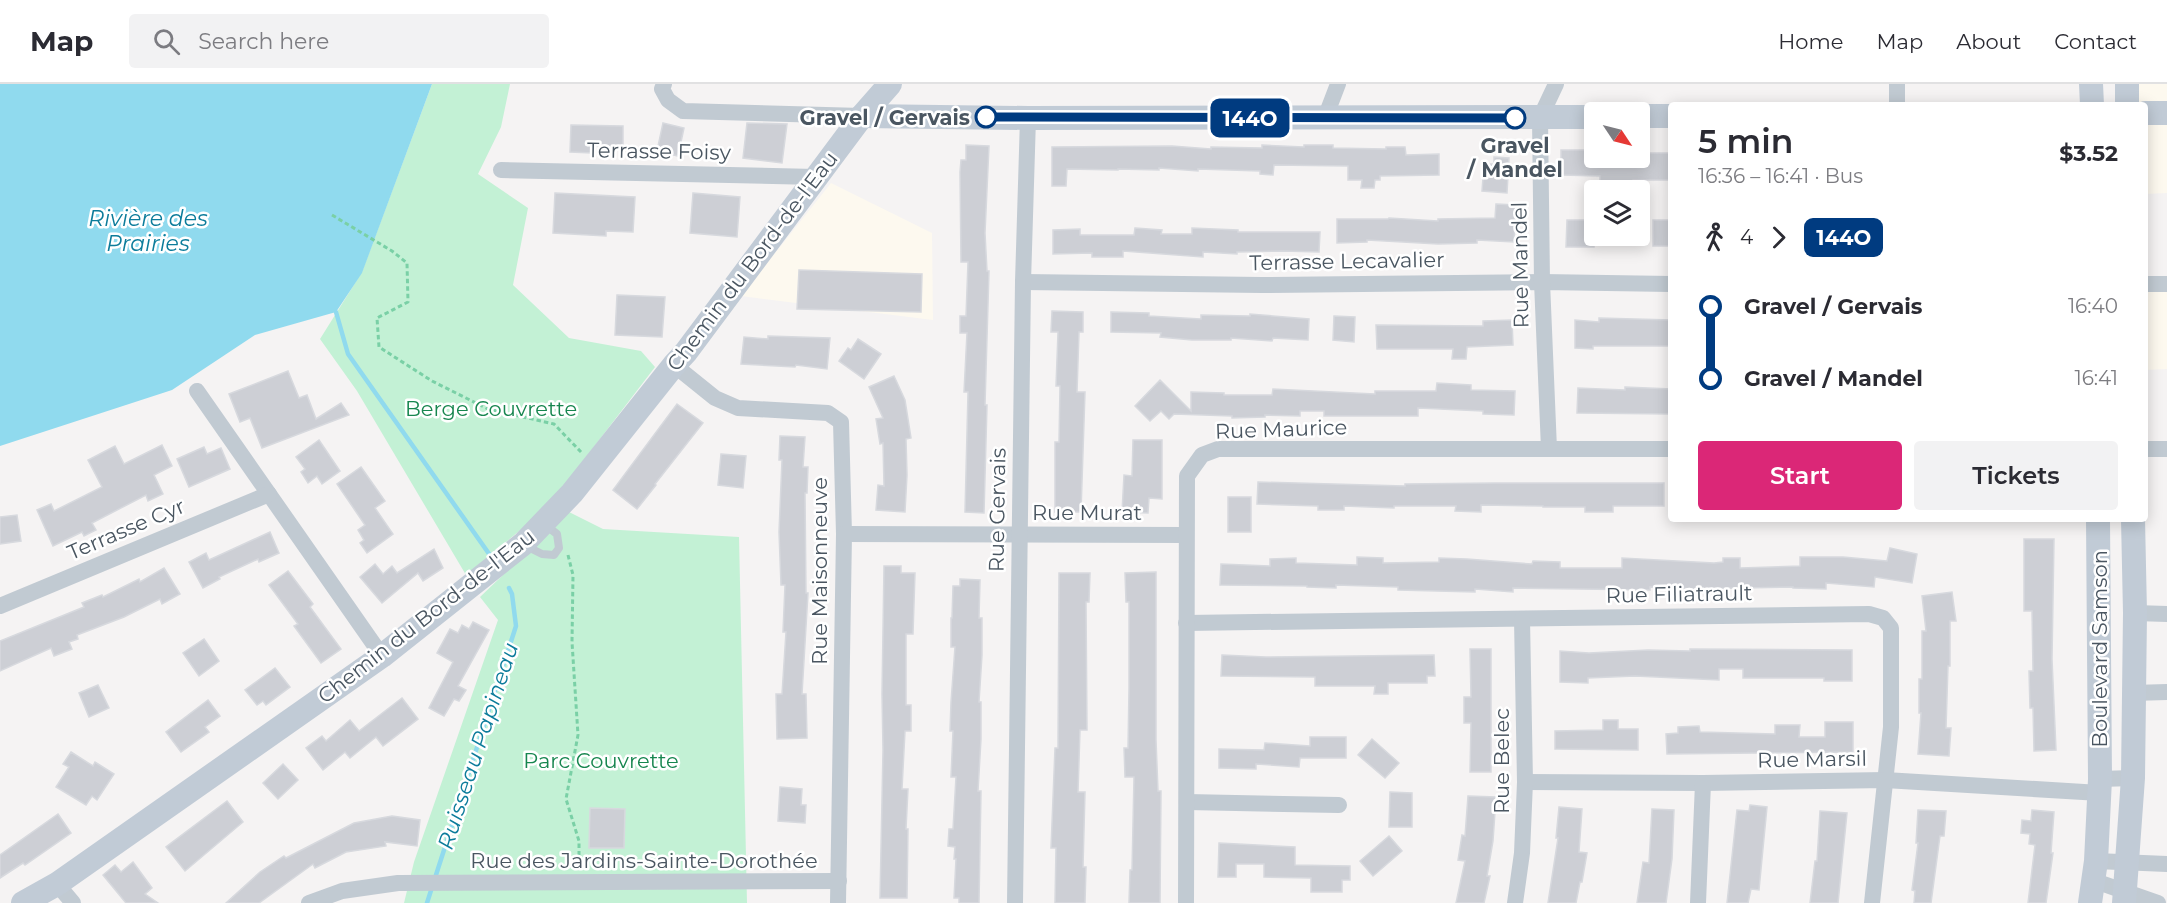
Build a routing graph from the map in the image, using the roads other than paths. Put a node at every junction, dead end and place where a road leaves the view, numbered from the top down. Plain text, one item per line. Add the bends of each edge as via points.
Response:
1 (664, 84) edge
2 (890, 84) edge
3 (1338, 84) edge
4 (1556, 84) edge
5 (1897, 84) edge
6 (2091, 84) edge
7 (2127, 84) edge
8 (1897, 102) edge
9 (2092, 102) edge
10 (2127, 102) edge
11 (2148, 112) edge
12 (2167, 112) edge
13 (862, 116) junction
14 (1650, 116) edge
15 (1668, 116) edge
16 (1584, 117) edge
17 (1028, 118) junction
18 (1325, 118) junction
19 (1540, 118) junction
20 (501, 170) dead end
21 (816, 177) junction
22 (1023, 282) junction
23 (1542, 282) junction
24 (1668, 284) edge
25 (2148, 284) edge
26 (2167, 284) edge
27 (674, 365) junction
28 (197, 391) dead end
29 (1549, 449) junction
30 (1668, 449) edge
31 (2148, 449) edge
32 (2167, 449) edge
33 (269, 494) junction
34 (2098, 522) edge
35 (2133, 522) edge
36 (543, 524) junction
37 (844, 534) junction
38 (1019, 535) junction
39 (1186, 535) junction
40 (523, 544) junction
41 (0, 606) edge
42 (2135, 613) junction
43 (2167, 614) edge
44 (1522, 619) junction
45 (1186, 624) junction
46 (382, 656) junction
47 (2167, 692) edge
48 (2133, 693) junction
49 (2133, 778) junction
50 (1885, 780) junction
51 (1525, 782) junction
52 (1702, 783) junction
53 (2100, 786) junction
54 (1186, 802) junction
55 (1339, 805) dead end
56 (2128, 862) junction
57 (2167, 864) edge
58 (839, 881) junction
59 (2094, 882) edge
60 (57, 884) junction
61 (2125, 898) edge
62 (33, 901) edge
63 (73, 903) edge
64 (309, 903) edge
65 (838, 903) edge
66 (1014, 903) edge
67 (1186, 903) edge
68 (1515, 903) edge
69 (1698, 903) edge
70 (1872, 903) edge
71 (2158, 903) edge

1 - 13 street via 662,89 668,100 683,111
2 - 13 street, Chemin du Bord-de-l'Eau
3 - 18 street
4 - 19 street, Rue Mandel
5 - 8 street
6 - 9 street
7 - 10 street
11 - 12 street
13 - 17 street
13 - 21 street, Chemin du Bord-de-l'Eau
14 - 15 street
16 - 19 street
17 - 18 street
17 - 22 street, Rue Gervais
18 - 19 street
19 - 23 street, Rue Mandel
20 - 21 street, Terrasse Foisy
21 - 27 street, Chemin du Bord-de-l'Eau
22 - 23 street, Terrasse Lecavalier
22 - 38 street, Rue Gervais
23 - 24 street, Terrasse Lecavalier
23 - 29 street, Rue Mandel
25 - 26 street
27 - 36 street, Chemin du Bord-de-l'Eau via 572,494
27 - 37 street, Rue Maisonneuve via 715,398 738,408 828,413 840,422
28 - 33 street
29 - 30 street, Rue Maurice
29 - 39 street, Rue Maurice via 1218,449 1202,455 1187,476
31 - 32 street
33 - 41 street, Terrasse Cyr
33 - 46 street
34 - 53 street, Boulevard Samson
35 - 42 street, Boulevard Samson
36 - 40 street, Chemin du Bord-de-l'Eau
36 - 40 lane via 557,534 559,548 554,555
37 - 38 street, Rue Murat
37 - 58 street, Rue Maisonneuve
38 - 39 street, Rue Murat
38 - 66 street, Rue Gervais
39 - 45 street, Rue Maurice
40 - 46 street, Chemin du Bord-de-l'Eau
42 - 43 street
42 - 48 street, Boulevard Samson
44 - 45 street, Rue Filiatrault
44 - 50 street, Rue Filiatrault via 1869,614 1883,618 1891,628 1891,727
44 - 51 street, Rue Belec
45 - 54 street, Rue Maurice
46 - 60 street, Chemin du Bord-de-l'Eau
47 - 48 street
48 - 49 street, Boulevard Samson
49 - 53 street, Boulevard Samson
49 - 56 street, Boulevard Samson
50 - 52 street, Rue Marsil
50 - 53 street, Rue Marsil
50 - 70 street, Rue Filiatrault
51 - 52 street, Rue Marsil
51 - 68 street, Rue Belec
52 - 69 street
53 - 59 street, Boulevard Samson
54 - 55 street
54 - 67 street, Rue Maurice
56 - 57 street
56 - 59 street
56 - 61 street, Boulevard Samson
58 - 64 street, Rue des Jardins-Sainte-Dorothée via 398,884 342,891
58 - 65 street, Rue Maisonneuve
59 - 61 street
60 - 62 street, Chemin du Bord-de-l'Eau
60 - 63 street
61 - 71 street

